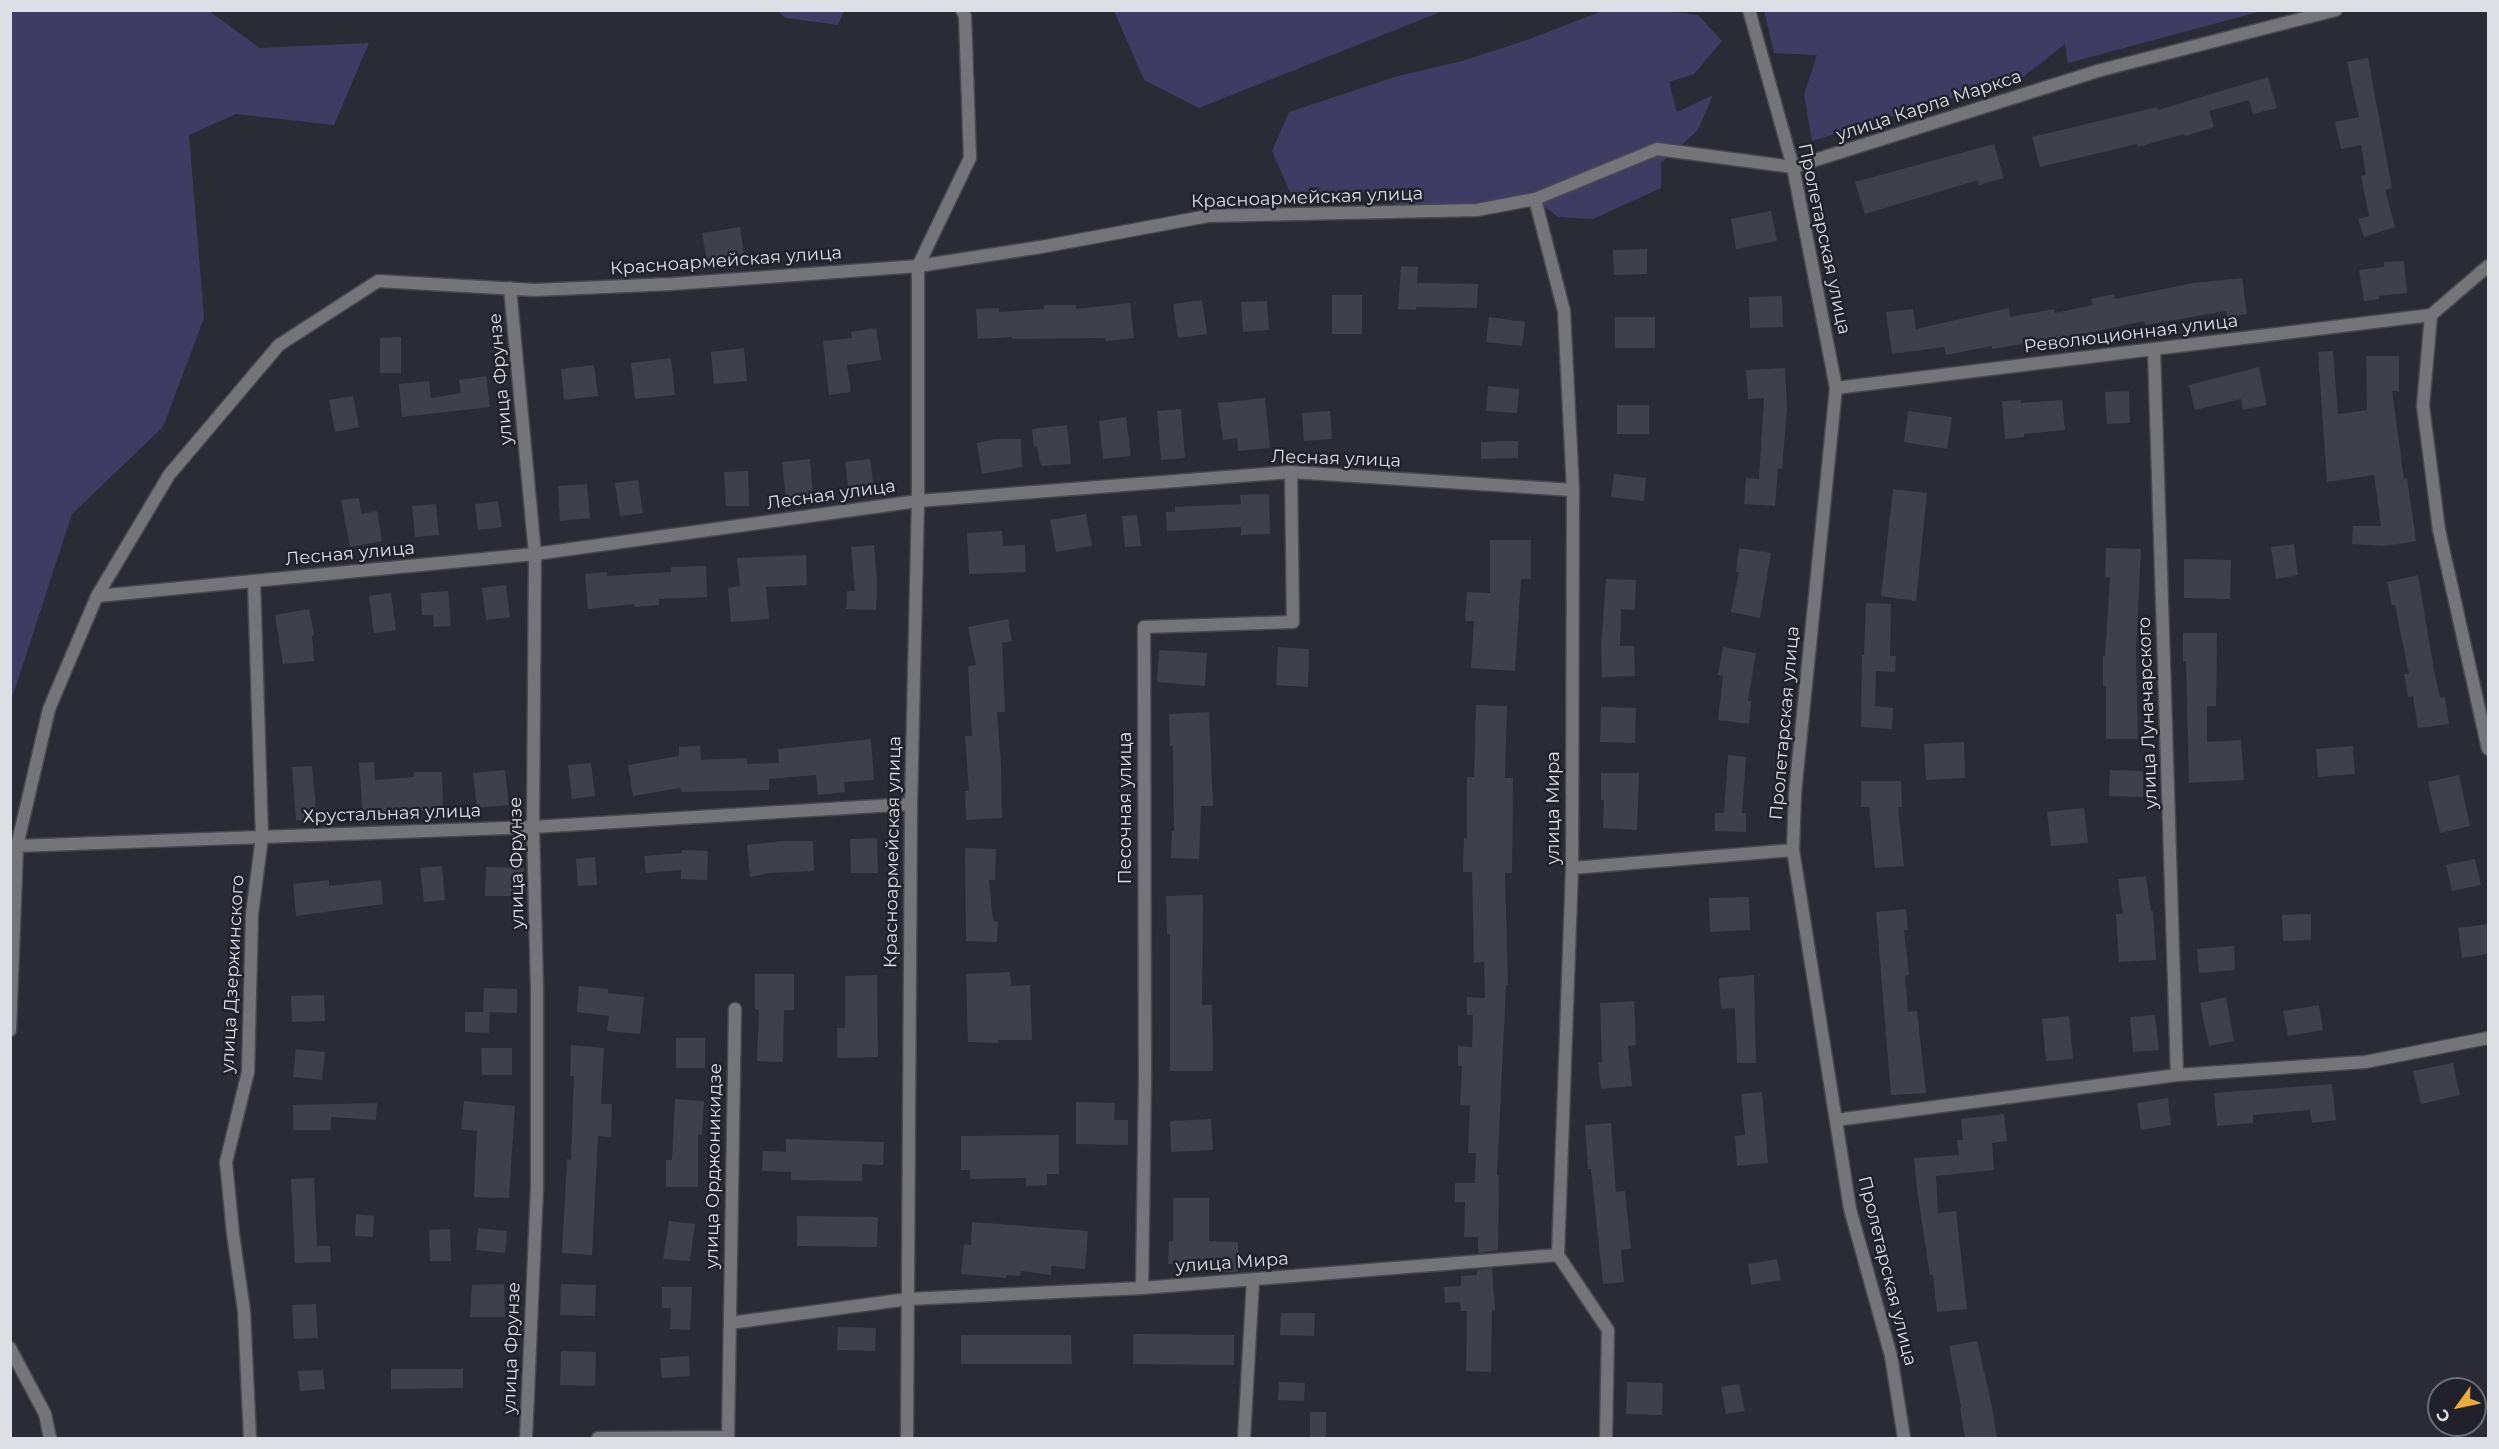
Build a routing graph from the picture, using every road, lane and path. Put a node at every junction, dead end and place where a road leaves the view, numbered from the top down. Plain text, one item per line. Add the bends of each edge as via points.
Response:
1 (962, 10) edge
2 (1749, 10) edge
3 (2336, 10) edge
4 (1793, 167) junction
5 (1535, 199) junction
6 (918, 266) junction
7 (2488, 266) edge
8 (510, 288) junction
9 (2431, 315) junction
10 (2154, 350) junction
11 (1836, 388) junction
12 (1291, 472) junction
13 (1573, 490) junction
14 (918, 501) junction
15 (535, 554) junction
16 (255, 580) junction
17 (97, 596) junction
18 (2488, 749) edge
19 (911, 804) junction
20 (533, 827) junction
21 (262, 837) junction
22 (17, 846) junction
23 (1793, 850) junction
24 (1572, 868) junction
25 (735, 1009) dead end
26 (10, 1030) edge
27 (2488, 1038) edge
28 (2177, 1075) junction
29 (1836, 1120) junction
30 (1558, 1255) junction
31 (1254, 1280) junction
32 (1142, 1288) junction
33 (908, 1299) junction
34 (730, 1323) junction
35 (10, 1348) edge
36 (50, 1438) edge
37 (250, 1438) edge
38 (526, 1438) edge
39 (598, 1438) edge
40 (728, 1438) edge
41 (907, 1438) edge
42 (1244, 1438) edge
43 (1606, 1438) edge
44 (1904, 1438) edge

1 - 6 street via 970,158
2 - 4 street, Пролетарская улица
3 - 4 street, улица Карла Маркса via 2101,70
4 - 5 street, улица Карла Маркса via 1657,149
4 - 11 street, Пролетарская улица
5 - 6 street, Красноармейская улица via 1477,210 1208,216
5 - 13 street, улица Мира via 1563,311
6 - 8 street, Красноармейская улица via 672,284
6 - 14 street, Красноармейская улица
7 - 9 street
8 - 15 street, улица Фрунзе
8 - 17 street via 378,281 279,345 169,475
9 - 10 street, Революционная улица
9 - 18 street via 2423,406 2439,530
10 - 11 street, Революционная улица
10 - 28 street, улица Луначарского
11 - 23 street, Пролетарская улица via 1795,793
12 - 13 street, Лесная улица
12 - 14 street, Лесная улица
12 - 32 street, Песочная улица via 1293,622 1144,627
13 - 24 street, улица Мира
14 - 15 street, Лесная улица
14 - 19 street, Красноармейская улица
15 - 16 street, Лесная улица
15 - 20 street, улица Фрунзе
16 - 17 street, Лесная улица
16 - 21 street, улица Дзержинского
17 - 22 street via 49,709
19 - 20 street, Хрустальная улица
19 - 33 street, Красноармейская улица
20 - 21 street, Хрустальная улица
20 - 38 street, улица Фрунзе via 537,1176
21 - 22 street, Хрустальная улица
21 - 37 street, улица Дзержинского via 252,914 248,1072 226,1162 244,1311
22 - 26 street
23 - 24 street
23 - 29 street, Пролетарская улица
24 - 30 street, улица Мира
25 - 34 street, улица Орджоникидзе
27 - 28 street via 2365,1062
28 - 29 street
29 - 44 street, Пролетарская улица via 1850,1209 1891,1356
30 - 31 street, улица Мира
30 - 43 street via 1608,1330
31 - 32 street, улица Мира
31 - 42 street
32 - 33 street, улица Мира
33 - 34 street
33 - 41 street, Красноармейская улица
34 - 40 street, улица Орджоникидзе
35 - 36 street via 45,1414
39 - 40 street

